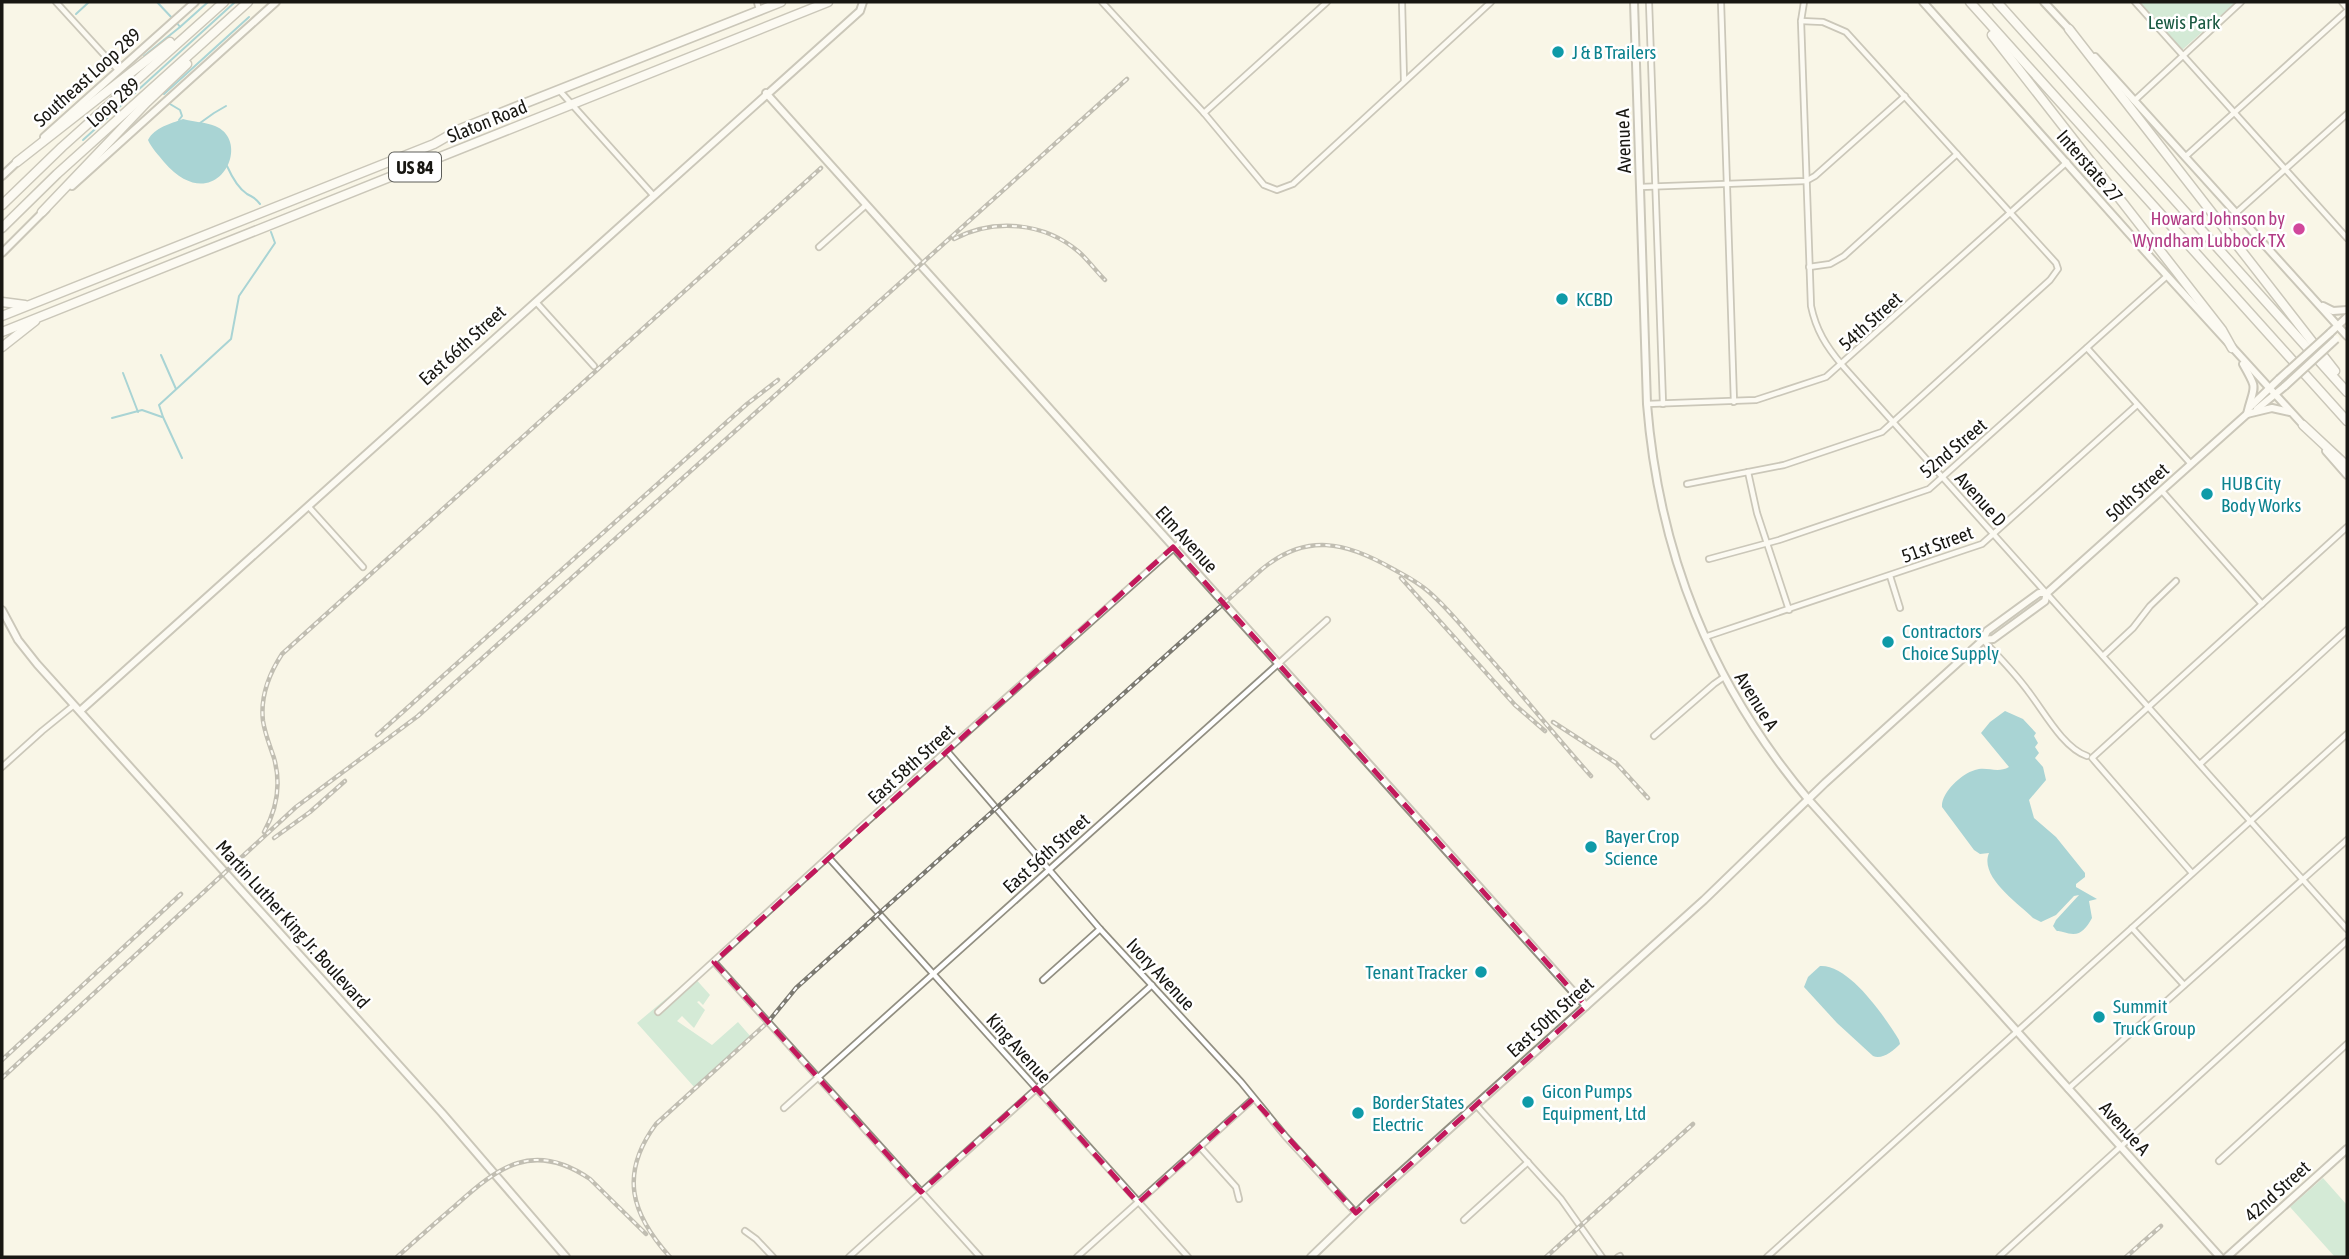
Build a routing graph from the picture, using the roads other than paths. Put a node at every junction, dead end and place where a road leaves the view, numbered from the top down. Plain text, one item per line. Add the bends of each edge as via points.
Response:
1 (56, 2) edge
2 (195, 2) edge
3 (218, 2) edge
4 (224, 2) edge
5 (250, 2) edge
6 (276, 2) edge
7 (781, 2) edge
8 (828, 2) edge
9 (863, 2) edge
10 (1102, 2) edge
11 (1327, 2) edge
12 (1402, 2) edge
13 (1491, 2) edge
14 (1634, 2) edge
15 (1649, 2) edge
16 (1721, 2) edge
17 (1804, 2) edge
18 (1923, 2) edge
19 (1969, 2) edge
20 (1997, 2) edge
21 (2044, 2) edge
22 (2135, 2) edge
23 (2241, 2) edge
24 (2342, 2) edge
25 (758, 6) edge
26 (2347, 9) edge
27 (1801, 21) junction
28 (2069, 29) junction
29 (710, 30) junction
30 (716, 47) junction
31 (2183, 56) junction
32 (118, 70) junction
33 (1404, 82) junction
34 (559, 90) junction
35 (766, 93) junction
36 (1905, 96) junction
37 (2134, 101) junction
38 (571, 104) junction
39 (1204, 113) junction
40 (2234, 113) junction
41 (2347, 114) edge
42 (1957, 154) junction
43 (2185, 157) junction
44 (17, 162) junction
45 (2067, 162) junction
46 (2285, 169) junction
47 (2, 176) edge
48 (1806, 181) junction
49 (1727, 185) junction
50 (1640, 187) junction
51 (1656, 187) junction
52 (653, 195) junction
53 (2, 205) edge
54 (866, 205) junction
55 (42, 212) junction
56 (2011, 214) junction
57 (2236, 214) junction
58 (2, 228) edge
59 (2347, 238) edge
60 (819, 247) dead end
61 (2, 253) edge
62 (1809, 267) junction
63 (106, 274) junction
64 (2167, 276) junction
65 (111, 288) junction
66 (2314, 299) junction
67 (535, 301) junction
68 (2, 302) edge
69 (28, 305) junction
70 (2347, 310) edge
71 (2, 316) edge
72 (42, 316) junction
73 (2347, 317) edge
74 (2337, 326) junction
75 (2, 332) edge
76 (2346, 333) edge
77 (2, 347) edge
78 (2087, 348) junction
79 (2234, 350) junction
80 (1842, 365) junction
81 (594, 366) dead end
82 (2269, 388) junction
83 (2347, 389) edge
84 (2275, 394) junction
85 (1734, 402) junction
86 (1647, 404) junction
87 (1663, 404) junction
88 (2137, 405) junction
89 (2249, 412) junction
90 (2291, 413) junction
91 (2347, 421) edge
92 (1893, 422) junction
93 (2303, 425) junction
94 (2191, 464) junction
95 (2347, 466) edge
96 (1748, 472) junction
97 (2347, 475) edge
98 (1943, 478) junction
99 (1687, 484) dead end
100 (2162, 491) junction
101 (307, 505) junction
102 (2347, 527) edge
103 (1993, 534) junction
104 (1184, 539) dead end
105 (1767, 543) junction
106 (1173, 547) junction
107 (1709, 559) dead end
108 (363, 567) dead end
109 (1890, 576) junction
110 (2176, 582) dead end
111 (2047, 593) junction
112 (2262, 604) junction
113 (1900, 608) dead end
114 (2, 610) edge
115 (1789, 610) junction
116 (1327, 620) dead end
117 (2347, 630) edge
118 (1704, 637) junction
119 (1983, 640) junction
120 (2103, 656) junction
121 (1278, 664) junction
122 (1724, 677) junction
123 (2148, 706) junction
124 (77, 708) junction
125 (2347, 734) edge
126 (1654, 736) dead end
127 (947, 751) junction
128 (2090, 757) junction
129 (2200, 764) junction
130 (2, 768) edge
131 (1808, 799) junction
132 (2251, 821) junction
133 (2347, 839) edge
134 (829, 858) junction
135 (1049, 869) junction
136 (2192, 873) junction
137 (2303, 879) junction
138 (2133, 928) junction
139 (1100, 929) junction
140 (2347, 929) edge
141 (2347, 941) edge
142 (714, 962) junction
143 (934, 973) junction
144 (1043, 980) dead end
145 (1152, 985) junction
146 (2184, 985) junction
147 (1586, 1006) junction
148 (658, 1012) dead end
149 (2017, 1031) junction
150 (2347, 1044) edge
151 (818, 1077) junction
152 (1037, 1088) junction
153 (2068, 1089) junction
154 (1254, 1099) junction
155 (1476, 1104) junction
156 (784, 1108) dead end
157 (2120, 1146) junction
158 (1200, 1147) junction
159 (2347, 1149) edge
160 (2219, 1161) dead end
161 (1528, 1162) junction
162 (921, 1192) junction
163 (1239, 1199) dead end
164 (1138, 1203) junction
165 (1356, 1213) junction
166 (1464, 1220) dead end
167 (745, 1231) dead end
168 (566, 1257) edge
169 (773, 1257) edge
170 (849, 1257) edge
171 (979, 1257) edge
172 (1077, 1257) edge
173 (1188, 1257) edge
174 (1311, 1257) edge
175 (1602, 1257) edge
176 (1767, 1257) edge
177 (1999, 1257) edge
178 (2220, 1257) edge
179 (2227, 1257) edge

1 - 32 street
2 - 32 main road, Southeast Loop 289
3 - 44 highway
4 - 53 highway, Loop 289
5 - 55 highway
5 - 58 highway, Loop 289
6 - 55 main road
7 - 25 highway, Slaton Road / US 84
8 - 30 highway, Slaton Road / US 84
9 - 35 main road, East 66th Street via 860,11
10 - 39 street
11 - 39 street
12 - 33 street
13 - 33 street
14 - 50 main road, Avenue A
15 - 51 street, Avenue A
16 - 49 street
17 - 27 street, Avenue D
18 - 45 main road, Interstate 27
19 - 79 highway
19 - 91 highway
20 - 83 highway
21 - 28 main road
22 - 31 street
23 - 31 street
24 - 26 street
25 - 29 highway, Slaton Road / US 84
26 - 40 street
27 - 36 street via 1824,22 1846,32
27 - 48 street, Avenue D
28 - 37 main road
28 - 83 highway
29 - 30 highway
29 - 34 highway, Slaton Road / US 84
30 - 38 highway, Slaton Road / US 84
31 - 37 street
31 - 40 street
32 - 44 main road, Southeast Loop 289
33 - 39 street via 1293,184 1277,190 1264,185
34 - 38 street
34 - 63 highway, Slaton Road / US 84
35 - 52 main road, East 66th Street
35 - 54 main road, Elm Avenue
36 - 42 street
36 - 48 street
37 - 43 main road
38 - 52 street
38 - 65 highway, Slaton Road / US 84
40 - 43 street
40 - 46 street
41 - 46 street
42 - 56 street
42 - 62 street via 1844,256
43 - 57 main road
44 - 47 main road, Southeast Loop 289
45 - 56 street, 54th Street
45 - 64 main road, Interstate 27
46 - 57 street
46 - 59 street
48 - 49 street
48 - 62 street, Avenue D
49 - 51 street
49 - 85 street
50 - 51 street
50 - 86 main road, Avenue A
51 - 87 street, Avenue A
52 - 67 main road, East 66th Street
54 - 60 street
54 - 106 main road, Elm Avenue
55 - 61 main road
56 - 80 street, 54th Street
56 - 92 street via 2058,269
57 - 66 main road
62 - 80 street, Avenue D via 1816,326
63 - 65 highway
63 - 69 highway, Slaton Road / US 84
64 - 78 street, 52nd Street
64 - 79 main road, Interstate 27
65 - 72 highway, Slaton Road / US 84
66 - 70 main road via 2333,311
66 - 74 main road
67 - 81 street
67 - 101 main road, East 66th Street
68 - 69 highway
69 - 71 highway, Slaton Road / US 84
72 - 75 highway, Slaton Road / US 84
72 - 77 highway
73 - 74 main road, 50th Street
74 - 76 main road
74 - 82 main road, 50th Street, bridge
76 - 84 main road, 50th Street, bridge
78 - 88 street
78 - 98 street, 52nd Street
79 - 82 main road, Interstate 27
79 - 89 main road via 2253,381
80 - 85 street, 54th Street via 1817,381
80 - 92 street, Avenue D
82 - 84 main road, Interstate 27
82 - 89 main road, 50th Street
84 - 89 main road, 50th Street
84 - 90 main road, Interstate 27
85 - 87 street, 54th Street
86 - 87 street, 54th Street
86 - 118 main road, Avenue A via 1665,524
88 - 94 street
88 - 103 street, 51st Street
89 - 90 main road via 2276,408
89 - 94 main road, 50th Street
90 - 93 main road, Interstate 27
92 - 96 street via 1882,432 1853,443
92 - 98 street, Avenue D
93 - 95 highway
93 - 97 main road, Interstate 27
94 - 100 main road, 50th Street
96 - 99 street
96 - 105 street
98 - 103 street, Avenue D
98 - 105 street, 52nd Street via 1919,493
100 - 111 main road, 50th Street
100 - 112 street
101 - 108 street
101 - 124 main road, East 66th Street
102 - 112 street
103 - 109 street, 51st Street via 1982,544
103 - 111 street, Avenue D
104 - 106 street, East 58th Street
105 - 107 street, 52nd Street
105 - 115 street
106 - 121 main road, Elm Avenue
106 - 127 street, East 58th Street
109 - 113 street
109 - 115 street, 51st Street
110 - 120 street
111 - 119 main road, 50th Street via 2023,604 1987,631
111 - 120 street, Avenue D
112 - 123 street
114 - 124 main road, Martin Luther King Jr. Boulevard via 24,648
115 - 118 street, 51st Street
116 - 121 street, East 56th Street
117 - 129 street
118 - 122 main road, Avenue A
119 - 128 street via 2054,728
119 - 131 main road, 50th Street
120 - 123 street, Avenue D
121 - 135 street, East 56th Street
121 - 147 main road, Elm Avenue
122 - 126 street
122 - 131 main road, Avenue A via 1766,745
123 - 128 street
123 - 129 street, Avenue D
124 - 130 street, East 66th Street via 42,731
124 - 168 main road, Martin Luther King Jr. Boulevard
125 - 132 street
127 - 134 street, East 58th Street
127 - 135 street, Ivory Avenue
128 - 136 street
129 - 132 street, Avenue D
131 - 147 main road, East 50th Street
131 - 149 main road, Avenue A
132 - 136 street
132 - 137 street, Avenue D
133 - 137 street
134 - 142 street, East 58th Street
134 - 143 street, King Avenue
135 - 139 street, Ivory Avenue
135 - 143 street, East 56th Street
136 - 138 street
137 - 140 street, Avenue D
137 - 146 street
138 - 146 street
138 - 149 street
139 - 144 street
139 - 145 street, Ivory Avenue
141 - 157 street
142 - 148 street, East 58th Street
142 - 151 street
143 - 151 street, East 56th Street
143 - 152 street, King Avenue
145 - 152 street
145 - 154 street, Ivory Avenue
146 - 153 street
147 - 155 main road, East 50th Street
149 - 153 main road, Avenue A
149 - 176 street
150 - 160 street
151 - 156 street, East 56th Street
151 - 162 street
152 - 162 street
152 - 164 street, King Avenue
153 - 157 main road, Avenue A
154 - 158 street
154 - 165 street, Ivory Avenue
155 - 161 street
155 - 165 main road, East 50th Street
157 - 177 street
157 - 178 main road, Avenue A
158 - 163 street via 1236,1187
158 - 164 street
159 - 179 main road, 42nd Street
161 - 166 street
161 - 175 street via 1572,1212
162 - 170 street
162 - 171 street
164 - 172 street
164 - 173 street, King Avenue
165 - 174 main road, East 50th Street
167 - 169 street

